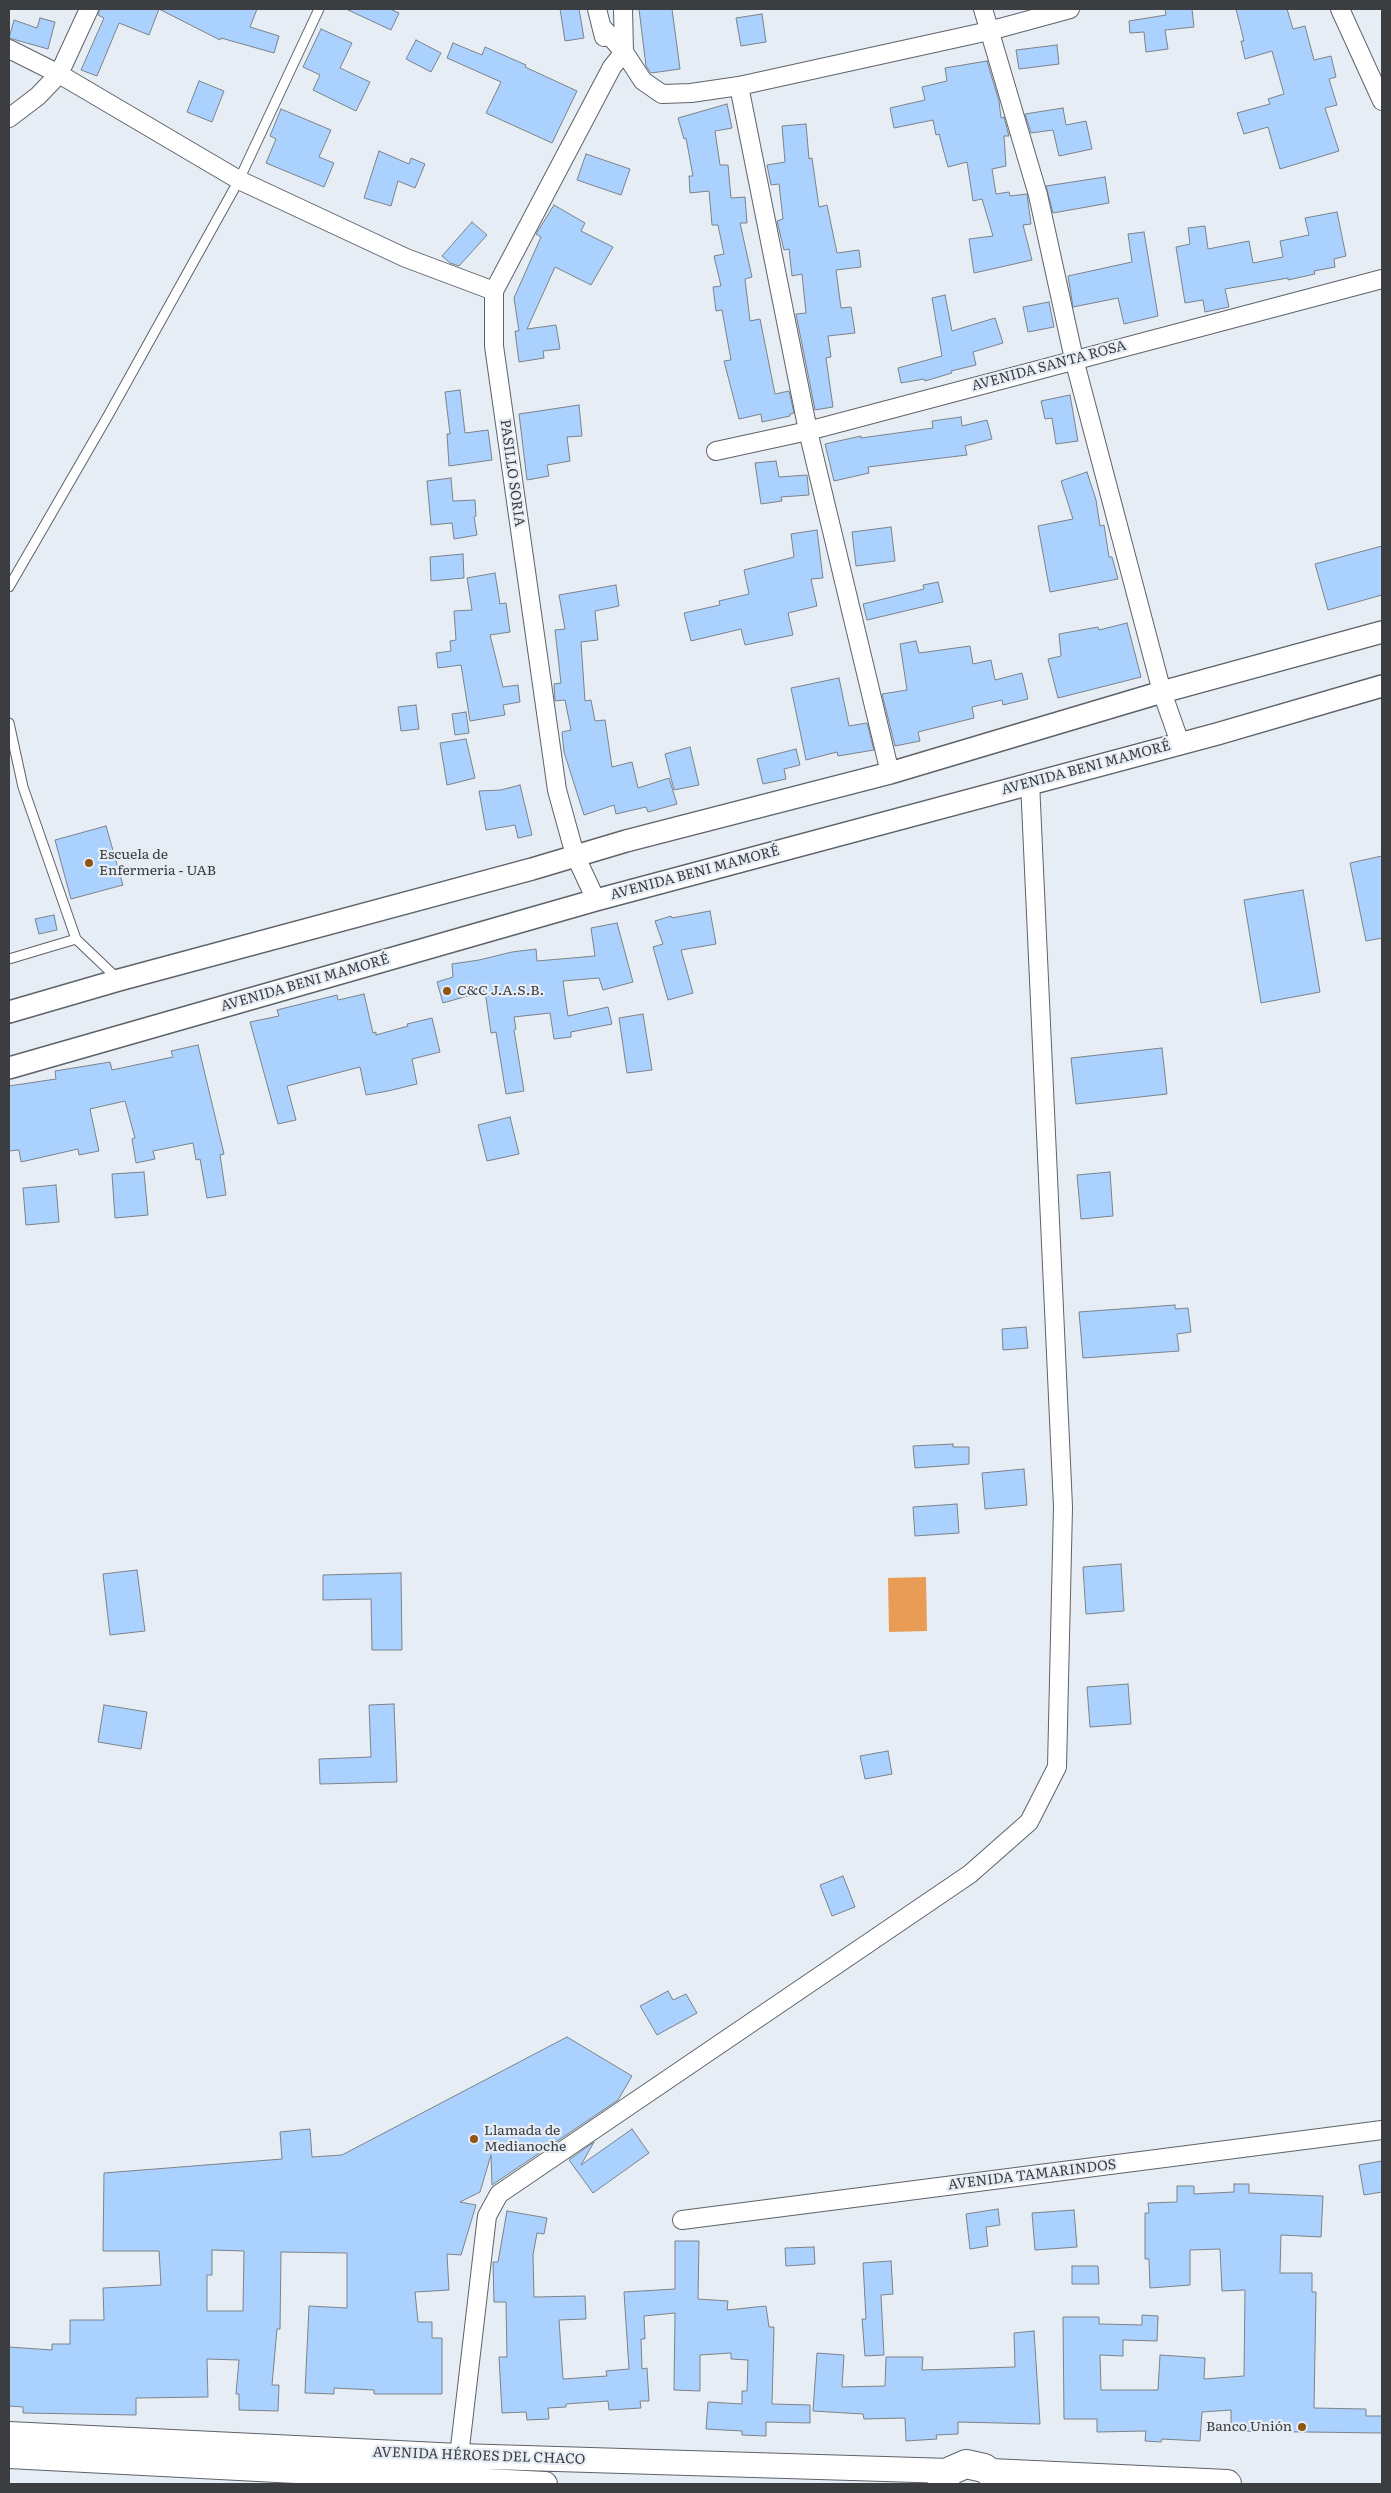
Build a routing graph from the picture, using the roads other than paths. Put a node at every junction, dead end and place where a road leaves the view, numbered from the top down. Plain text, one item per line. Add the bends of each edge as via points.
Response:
1 (89, 9) edge
2 (319, 9) edge
3 (623, 9) edge
4 (982, 9) edge
5 (1070, 9) edge
6 (1340, 9) edge
7 (599, 17) edge
8 (989, 31) junction
9 (9, 49) edge
10 (624, 52) junction
11 (612, 67) junction
12 (59, 74) junction
13 (739, 86) junction
14 (1382, 101) edge
15 (9, 118) edge
16 (239, 180) junction
17 (1382, 279) edge
18 (494, 291) junction
19 (1074, 359) junction
20 (808, 431) junction
21 (716, 452) dead end
22 (9, 587) edge
23 (1382, 632) edge
24 (1382, 686) edge
25 (1162, 692) junction
26 (9, 723) edge
27 (1180, 744) junction
28 (890, 773) junction
29 (1030, 782) junction
30 (575, 855) junction
31 (596, 900) junction
32 (76, 938) junction
33 (9, 959) edge
34 (119, 980) junction
35 (9, 1012) edge
36 (9, 1068) edge
37 (1382, 2130) edge
38 (682, 2220) dead end
39 (9, 2434) edge
40 (9, 2456) edge
41 (459, 2456) junction
42 (946, 2478) edge
43 (994, 2479) edge
44 (545, 2484) edge
45 (1228, 2484) edge

1 - 12 street
2 - 16 lane
3 - 10 street
4 - 8 street
5 - 8 street
6 - 14 street
7 - 10 street
7 - 11 street
8 - 13 street
8 - 19 street via 1038,195
9 - 12 street
10 - 11 street, PASILLO SORIA
10 - 13 street via 643,81 662,94
11 - 18 street, PASILLO SORIA
12 - 15 street via 38,96
12 - 16 street
13 - 20 street
16 - 18 street via 406,258
16 - 22 lane
17 - 19 street, AVENIDA SANTA ROSA
18 - 30 street, PASILLO SORIA via 495,355 557,790
19 - 20 street, AVENIDA SANTA ROSA
19 - 25 street
20 - 21 street, AVENIDA SANTA ROSA
20 - 28 street
23 - 25 street
24 - 27 street, AVENIDA BENI MAMORÉ
25 - 27 street
25 - 28 street
26 - 32 lane via 23,787
27 - 29 street, AVENIDA BENI MAMORÉ
28 - 30 street
29 - 31 street, AVENIDA BENI MAMORÉ
29 - 41 street via 1063,1506 1056,1767 1029,1822 970,1874 499,2194 487,2216
30 - 31 street, PASILLO SORIA
30 - 34 street
31 - 36 street, AVENIDA BENI MAMORÉ
32 - 33 lane
32 - 34 lane
34 - 35 street
37 - 38 street, AVENIDA TAMARINDOS
39 - 41 main road, AVENIDA HÉROES DEL CHACO
40 - 44 main road, AVENIDA HÉROES DEL CHACO
41 - 42 main road, AVENIDA HÉROES DEL CHACO
42 - 43 main road via 966,2464 976,2464
43 - 45 main road

